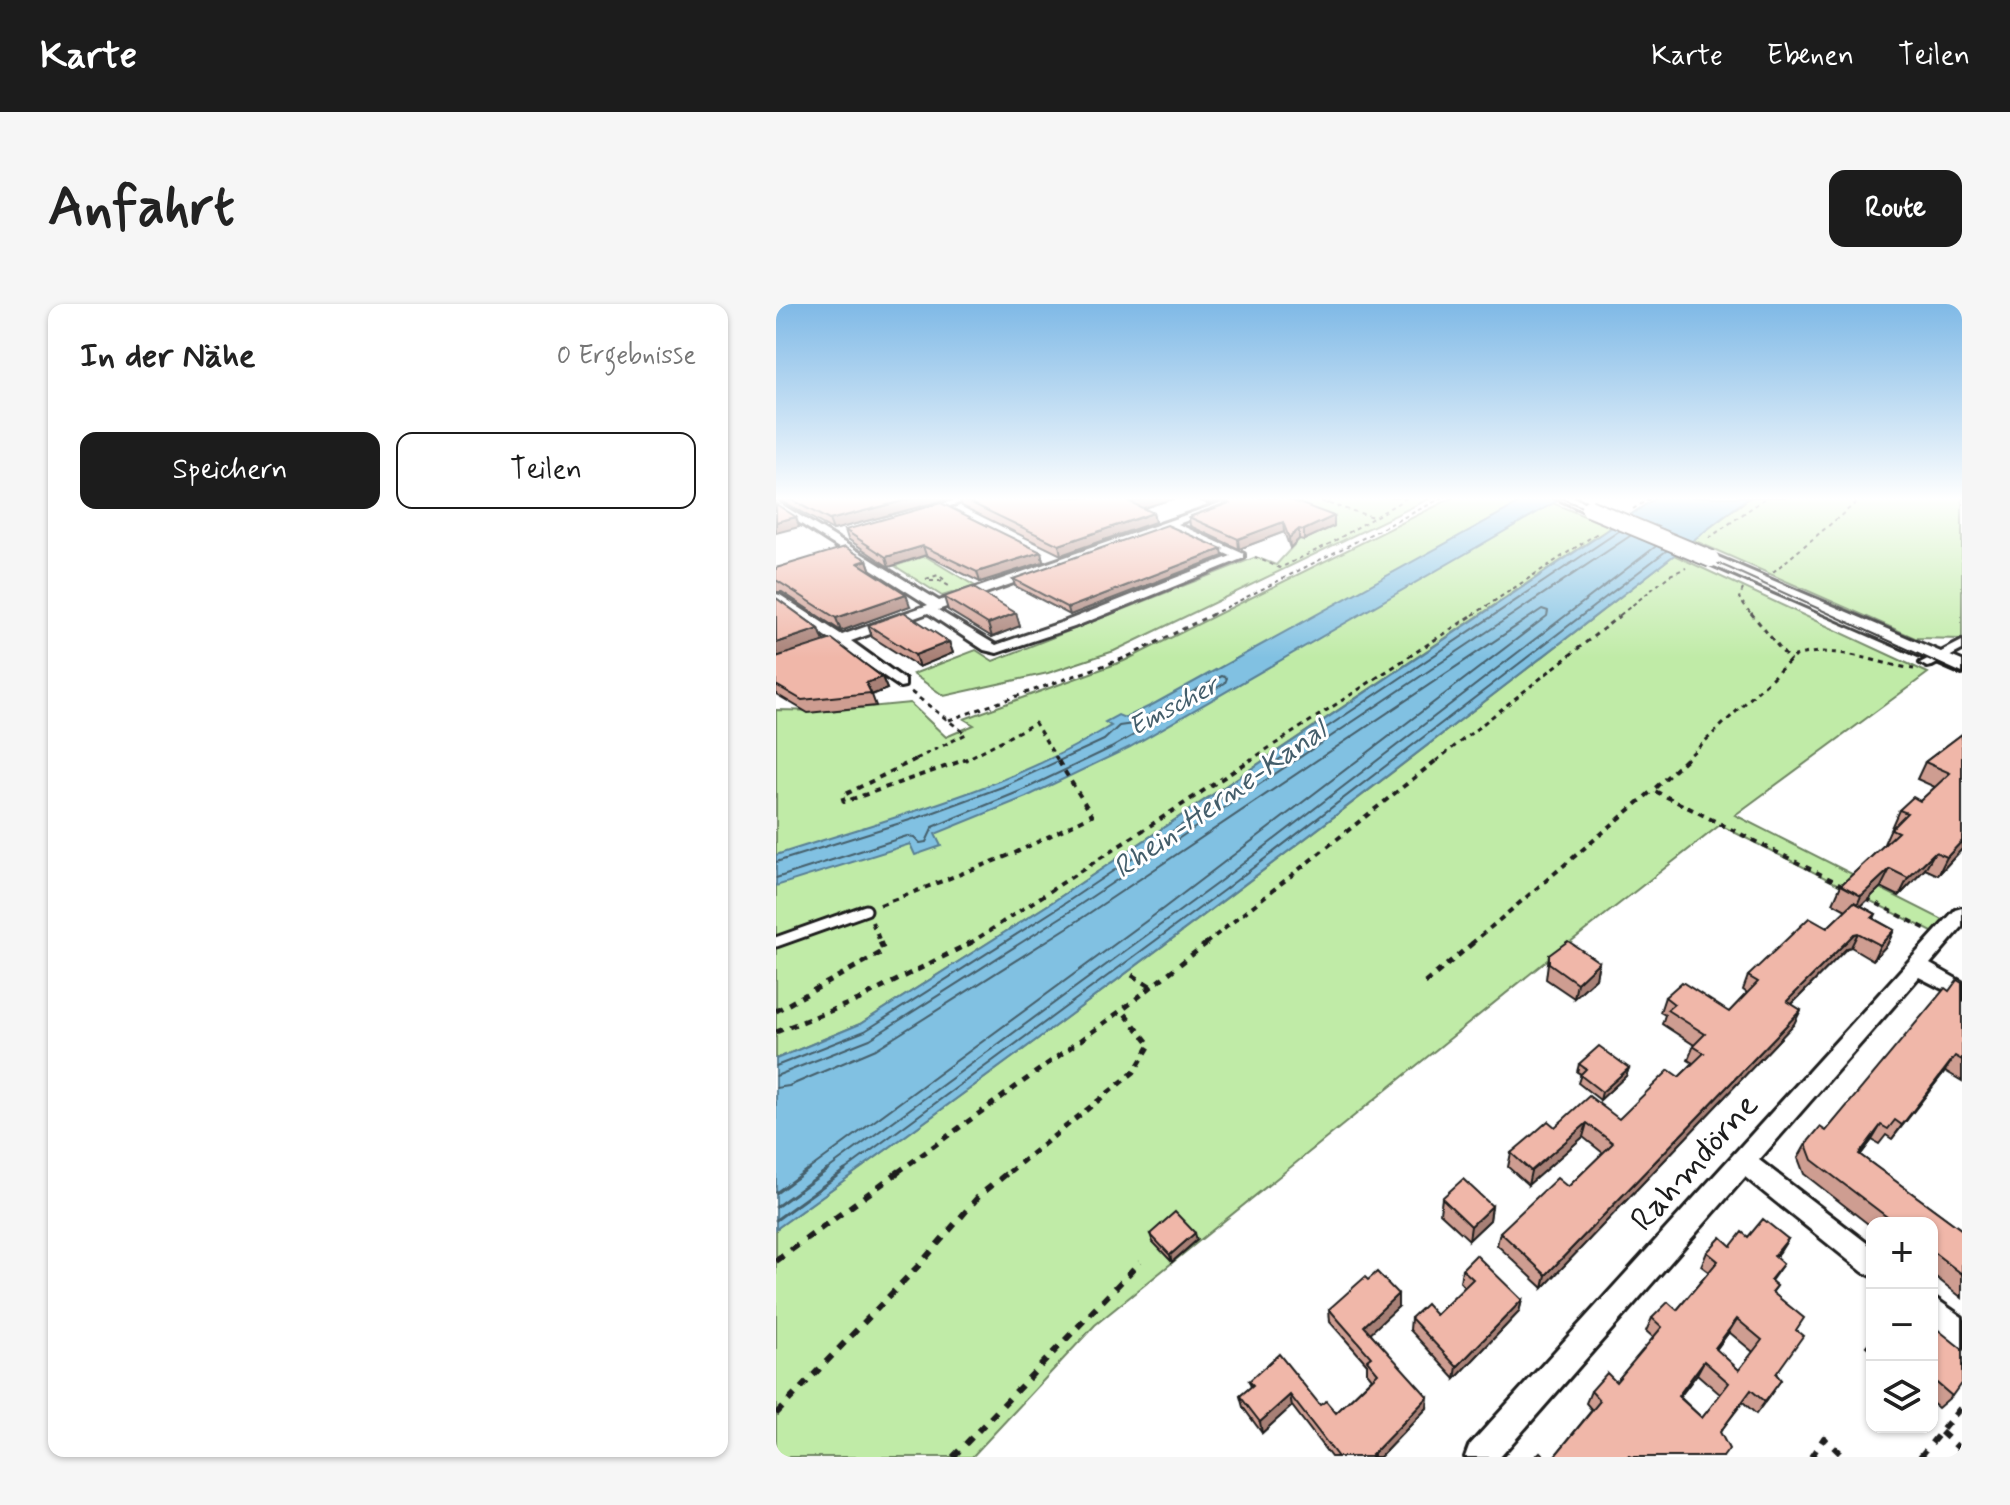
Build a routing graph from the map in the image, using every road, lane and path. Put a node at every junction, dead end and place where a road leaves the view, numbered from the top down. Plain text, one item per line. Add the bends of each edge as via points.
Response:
1 (848, 551) edge
2 (1092, 551) edge
3 (1228, 551) edge
4 (1311, 551) edge
5 (1337, 551) edge
6 (1569, 551) edge
7 (1691, 551) edge
8 (1798, 551) edge
9 (1047, 556) dead end
10 (1240, 556) junction
11 (1060, 562) junction
12 (1682, 570) dead end
13 (926, 579) dead end
14 (940, 581) dead end
15 (1757, 585) junction
16 (776, 598) edge
17 (933, 607) junction
18 (838, 643) junction
19 (1962, 645) edge
20 (1932, 660) junction
21 (1790, 661) junction
22 (1962, 668) edge
23 (1962, 679) edge
24 (900, 683) joint
25 (949, 720) junction
26 (1653, 790) junction
27 (1847, 888) edge
28 (1861, 895) edge
29 (866, 910) junction
30 (1962, 915) edge
31 (1942, 937) junction
32 (776, 942) edge
33 (1916, 966) junction
34 (1132, 975) dead end
35 (1425, 983) dead end
36 (1152, 987) junction
37 (1962, 991) edge
38 (1122, 1010) junction
39 (776, 1011) edge
40 (776, 1032) edge
41 (1743, 1161) junction
42 (1866, 1258) edge
43 (776, 1261) edge
44 (1140, 1262) dead end
45 (1938, 1315) edge
46 (1962, 1334) edge
47 (1962, 1406) edge
48 (776, 1414) edge
49 (1941, 1432) junction
50 (1962, 1451) edge
51 (953, 1457) edge
52 (1480, 1457) edge
53 (1811, 1457) edge
54 (1844, 1457) edge
55 (1920, 1457) edge

1 - 17 street
2 - 11 street
3 - 10 street
4 - 10 path via 1280,568
5 - 25 path via 1125,658
6 - 40 path via 967,945 858,1000
7 - 15 main road, bridge
8 - 15 path
9 - 11 street
10 - 17 street via 997,649
11 - 17 street
12 - 36 path
13 - 14 path via 938,575 945,580
15 - 20 main road
15 - 21 path via 1739,593 1741,602
16 - 18 street
17 - 18 street
18 - 24 street
19 - 20 street
20 - 21 path via 1910,669 1825,650 1804,652
20 - 22 main road
20 - 23 main road
21 - 26 path
24 - 25 path
25 - 29 path via 966,734 842,796 844,802 972,757 1035,723 1092,815 1015,853
26 - 27 path
26 - 35 path
28 - 31 path
29 - 32 lane
29 - 39 path via 884,951
30 - 31 street, Rahmdörne
31 - 33 street, Rahmdörne
33 - 37 street
33 - 41 street, Rahmdörne
34 - 36 path
36 - 38 path
38 - 43 path
38 - 48 path via 1150,1045 1134,1072 979,1196
41 - 42 street
41 - 52 street, Rahmdörne
44 - 51 path
45 - 46 street
47 - 49 path
49 - 50 path
49 - 55 path
53 - 54 path via 1824,1438

